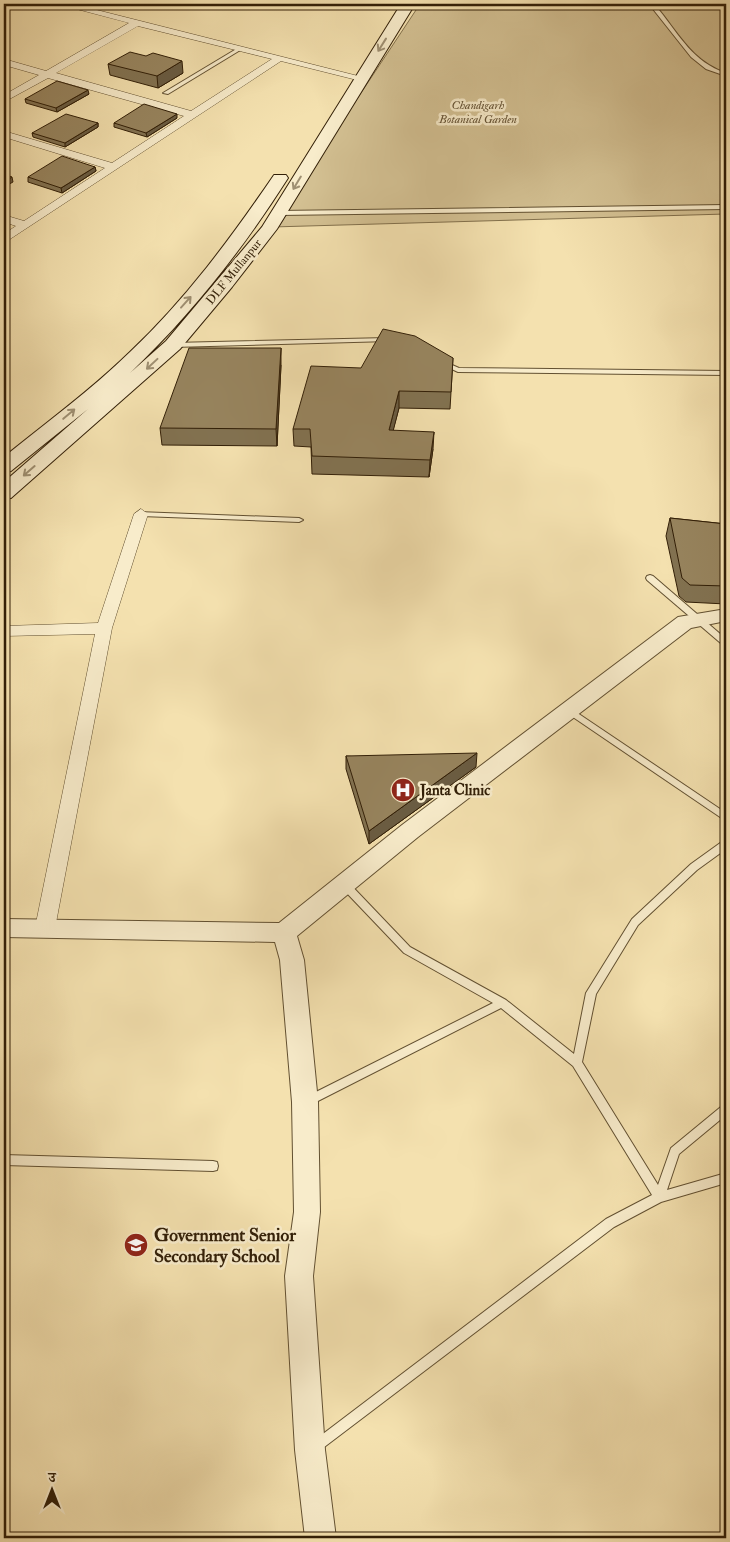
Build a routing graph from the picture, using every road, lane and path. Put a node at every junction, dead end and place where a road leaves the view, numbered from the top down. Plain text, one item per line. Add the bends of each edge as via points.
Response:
1 (63, 4) edge
2 (391, 4) edge
3 (408, 4) edge
4 (651, 4) edge
5 (136, 23) junction
6 (240, 49) junction
7 (278, 59) junction
8 (4, 62) edge
9 (47, 74) junction
10 (726, 75) edge
11 (353, 76) junction
12 (166, 93) dead end
13 (4, 99) edge
14 (193, 115) junction
15 (319, 117) dead end
16 (4, 134) edge
17 (114, 167) junction
18 (287, 167) dead end
19 (726, 207) edge
20 (278, 214) junction
21 (4, 218) edge
22 (26, 225) junction
23 (4, 239) edge
24 (396, 342) edge
25 (173, 345) junction
26 (434, 358) edge
27 (726, 373) edge
28 (4, 467) edge
29 (4, 493) edge
30 (141, 514) joint
31 (299, 520) dead end
32 (650, 578) dead end
33 (726, 615) edge
34 (698, 619) junction
35 (104, 628) junction
36 (4, 631) edge
37 (726, 643) edge
38 (567, 709) junction
39 (726, 817) edge
40 (726, 844) edge
41 (344, 884) junction
42 (4, 928) edge
43 (46, 928) junction
44 (284, 933) junction
45 (502, 1003) junction
46 (578, 1063) junction
47 (305, 1102) junction
48 (726, 1109) edge
49 (4, 1160) edge
50 (213, 1166) dead end
51 (726, 1178) edge
52 (659, 1197) junction
53 (310, 1450) junction
54 (320, 1538) edge

1 - 5 street
2 - 11 main road, DLF Mullanpur
3 -> 11 main road, DLF Mullanpur
4 - 10 lane via 694,57 707,68
5 - 6 street
5 - 9 street
6 - 7 street
6 - 12 lane
7 - 11 street
7 - 14 street
8 - 9 street
9 - 13 street
9 - 14 street
11 - 15 main road, DLF Mullanpur
11 -> 20 main road, DLF Mullanpur
14 - 17 street
16 - 17 street
17 - 22 street
28 -> 18 main road, DLF Mullanpur via 153,340 250,226
19 - 20 lane
20 - 25 main road, DLF Mullanpur via 226,283
21 - 22 street
22 - 23 street
24 - 25 lane
25 -> 29 main road, DLF Mullanpur
26 - 27 lane via 458,370
30 - 31 lane
30 - 35 street
32 - 34 lane
33 - 34 street
34 - 37 lane
34 - 38 street via 684,622
35 - 36 street
35 - 43 street
38 - 39 lane
38 - 41 street
40 - 46 lane via 694,867 635,922 591,993
41 - 44 street
41 - 45 lane via 407,950
42 - 43 street
43 - 44 street
44 - 47 street via 292,960
45 - 46 lane
45 - 47 lane
46 - 52 lane
47 - 53 street via 307,1212 299,1276
48 - 52 lane via 675,1151
49 - 50 lane
51 - 52 lane
52 - 53 lane via 610,1223
53 - 54 street

